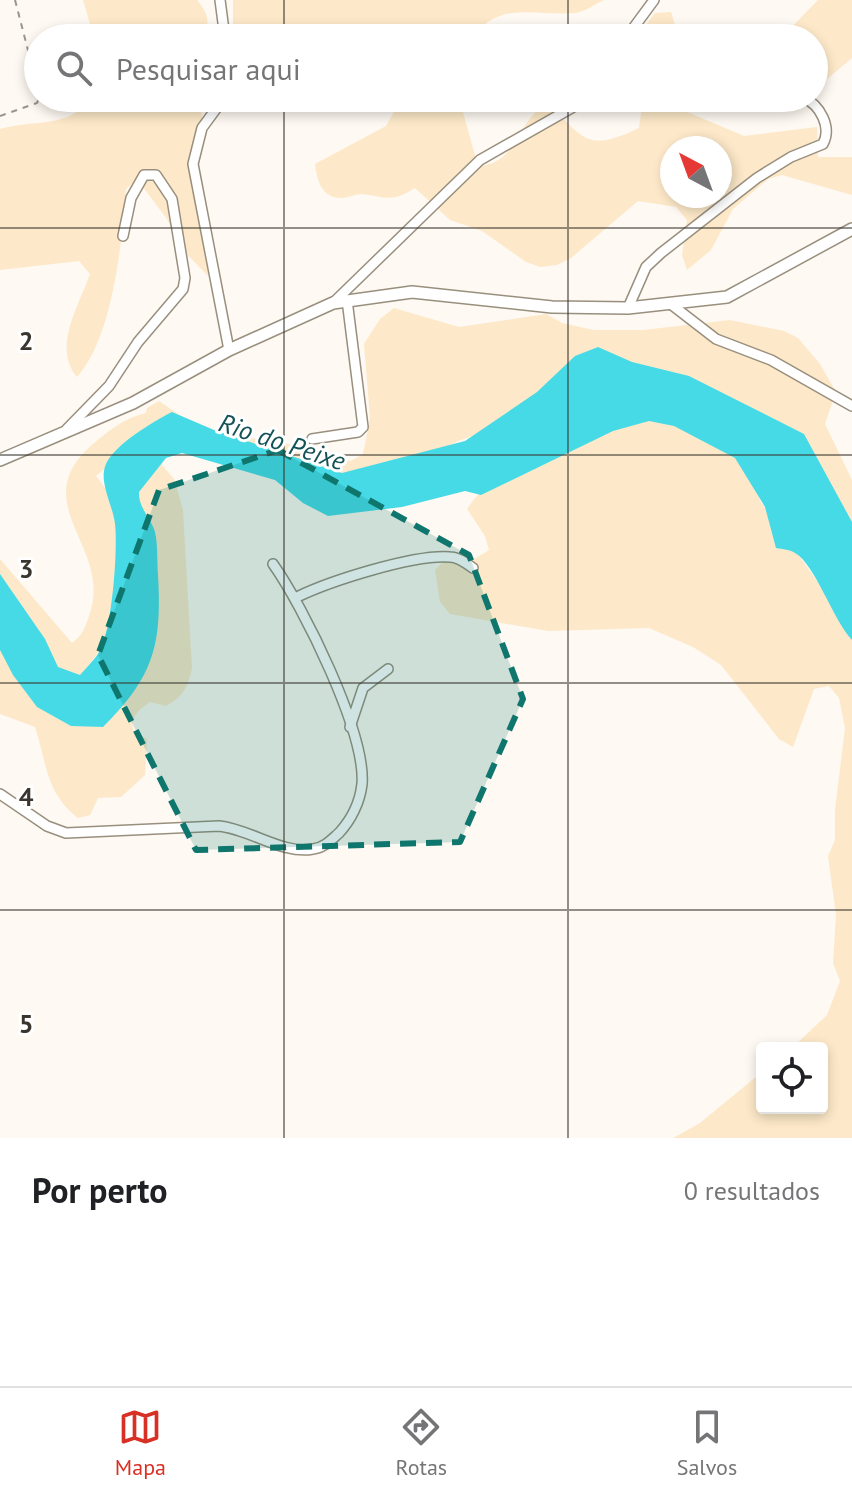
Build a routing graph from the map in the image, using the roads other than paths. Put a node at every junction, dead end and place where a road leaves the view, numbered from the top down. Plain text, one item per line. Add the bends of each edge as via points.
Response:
1 (220, 0) edge
2 (654, 0) edge
3 (223, 24) edge
4 (636, 24) edge
5 (214, 112) edge
6 (564, 112) edge
7 (820, 112) edge
8 (852, 229) edge
9 (123, 236) dead end
10 (347, 300) junction
11 (333, 303) junction
12 (672, 305) junction
13 (628, 308) junction
14 (229, 350) junction
15 (852, 406) edge
16 (61, 434) junction
17 (312, 439) dead end
18 (0, 460) edge
19 (273, 564) dead end
20 (473, 568) dead end
21 (297, 597) junction
22 (388, 669) dead end
23 (350, 727) junction
24 (0, 794) edge

1 - 3 street
2 - 4 street
5 - 14 street via 202,128 193,164
6 - 11 street via 480,160
7 - 13 street via 827,132 823,144 764,174 681,236 646,267
8 - 12 street via 736,294
9 - 16 street via 136,183 144,175 156,175 172,199 183,289 109,386
10 - 11 street
10 - 13 street via 412,292 538,306
10 - 17 street via 363,427
11 - 14 street
12 - 13 street
12 - 15 street via 716,339 771,360
14 - 16 street via 133,403
16 - 18 street
19 - 21 street
20 - 21 street via 452,557 430,558 339,580
21 - 23 street
22 - 23 street via 363,688
23 - 24 street via 362,771 359,800 344,828 312,850 219,826 66,833

